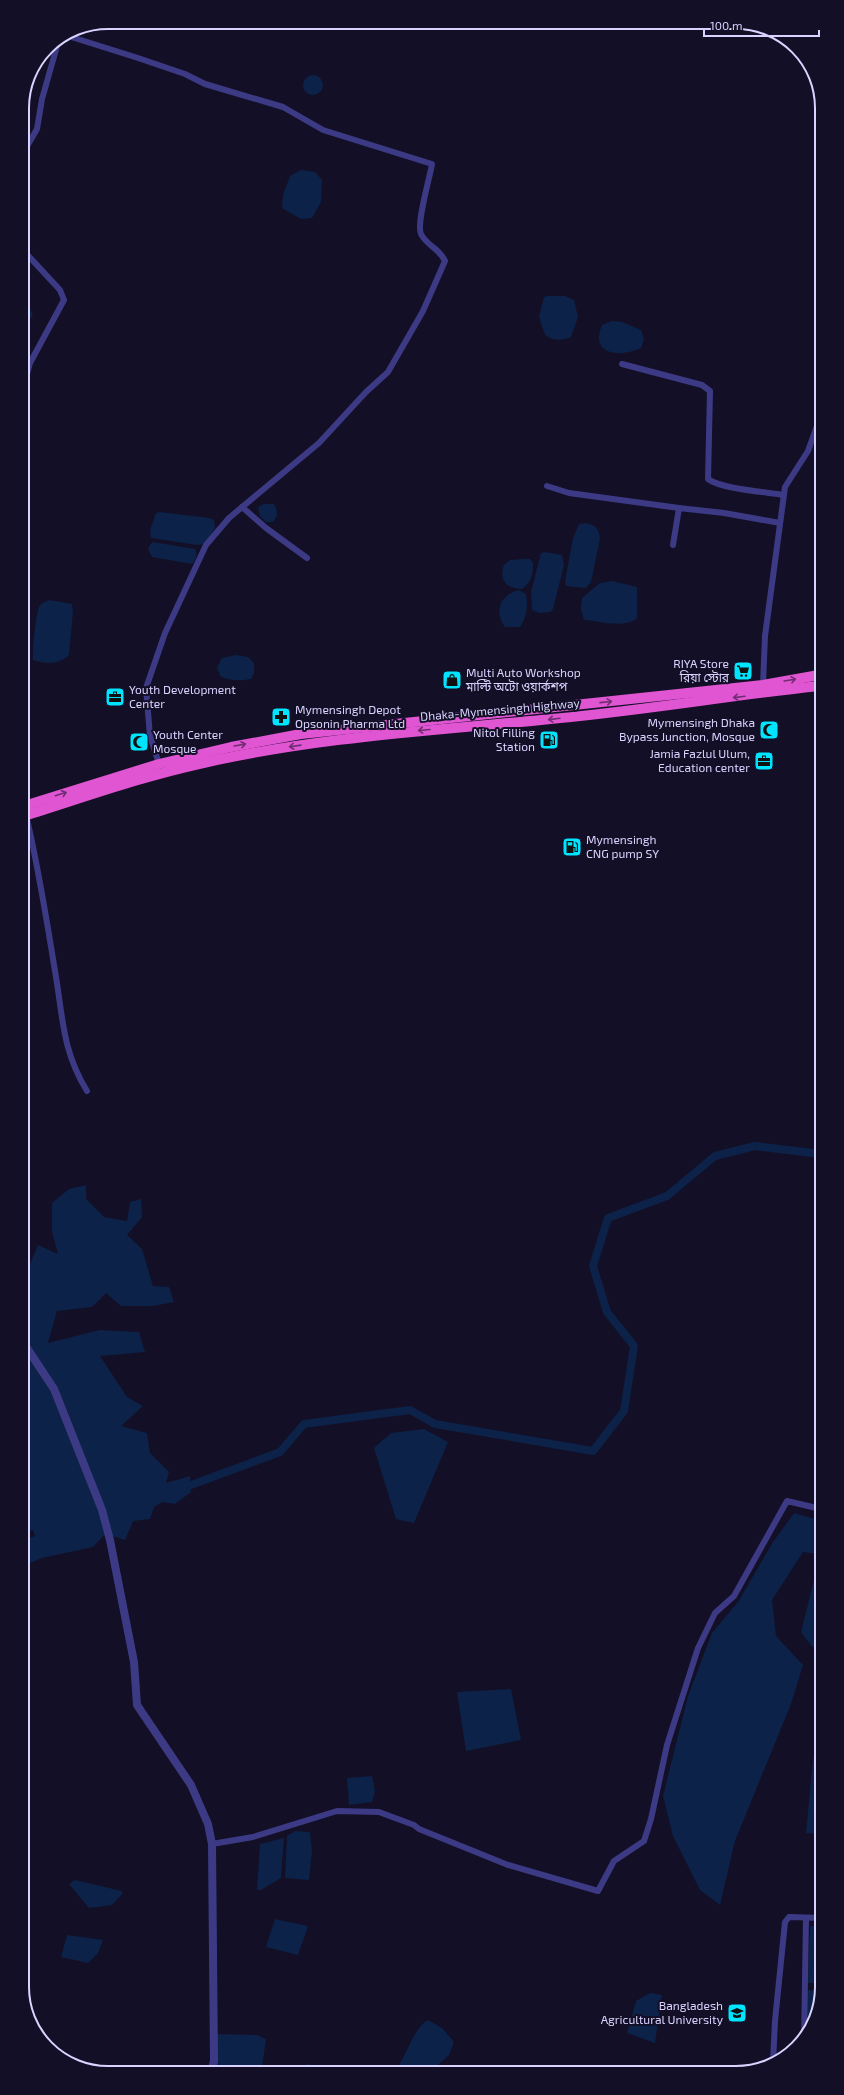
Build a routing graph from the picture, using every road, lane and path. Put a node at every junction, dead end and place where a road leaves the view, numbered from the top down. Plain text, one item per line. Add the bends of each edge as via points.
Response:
1 (72, 37) edge
2 (56, 49) edge
3 (29, 143) edge
4 (29, 257) edge
5 (622, 364) dead end
6 (29, 366) edge
7 (815, 431) edge
8 (547, 486) dead end
9 (784, 494) junction
10 (242, 508) junction
11 (679, 508) junction
12 (780, 523) junction
13 (673, 545) dead end
14 (307, 558) dead end
15 (815, 676) edge
16 (763, 684) junction
17 (815, 687) edge
18 (159, 764) junction
19 (29, 810) edge
20 (29, 811) edge
21 (29, 833) edge
22 (87, 1091) dead end
23 (29, 1350) edge
24 (815, 1508) edge
25 (212, 1844) junction
26 (806, 1918) junction
27 (815, 1918) edge
28 (804, 2027) edge
29 (774, 2056) edge
30 (213, 2066) edge

1 - 10 street via 185,74 205,84 283,107 323,130 432,164 419,228 426,241 442,253 445,261 423,311 388,372 319,443
2 - 3 street via 42,98 37,129
4 - 6 street via 60,290 64,300
5 - 9 street via 702,385 710,391 708,479 746,489
7 - 9 street via 808,451 785,487
8 - 11 street via 569,493
9 - 12 street
10 - 14 street
10 - 18 street via 229,518 206,545 165,633 146,688 150,736
11 - 12 street
11 - 13 street
12 - 16 street via 765,636
16 -> 15 highway, Dhaka-Mymensingh Highway
18 -> 16 highway, Dhaka-Mymensingh Highway via 231,746 301,734
17 -> 20 highway, Dhaka-Mymensingh Highway via 550,720 402,732 292,746 179,769
19 -> 18 highway, Dhaka-Mymensingh Highway
21 - 22 street via 41,885 66,1043 75,1072
23 - 25 street via 54,1389 102,1510 134,1662 137,1705 192,1785 208,1824
24 - 25 street via 788,1501 734,1596 715,1613 698,1648 667,1744 644,1841 614,1861 598,1892 481,1856 379,1812 337,1811 253,1837
25 - 30 street
26 - 27 street
26 - 28 street
26 - 29 street via 790,1917 786,1922 775,2021

